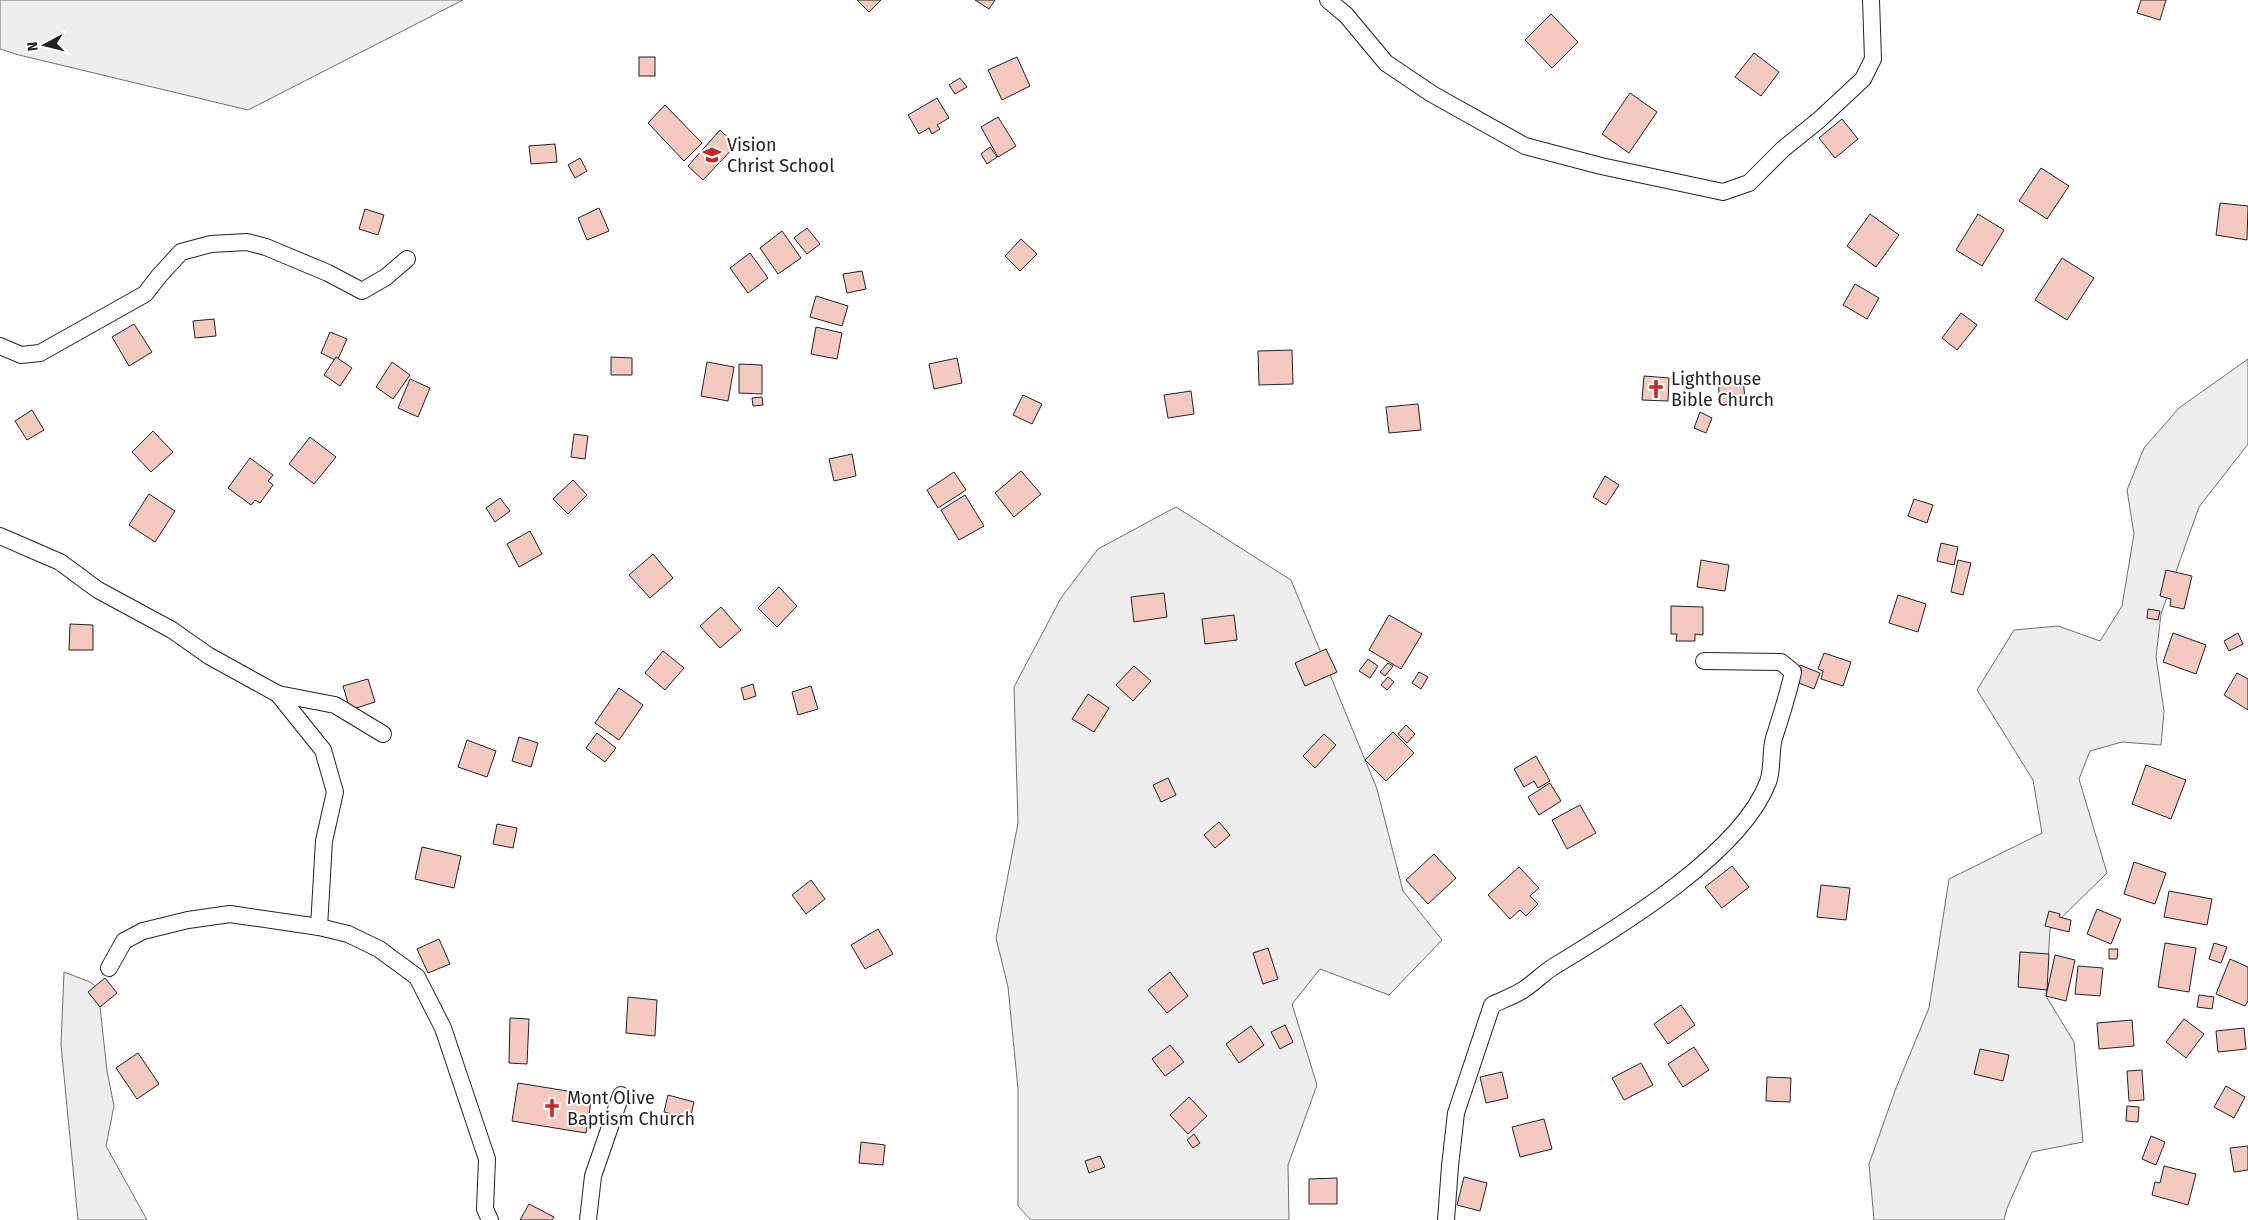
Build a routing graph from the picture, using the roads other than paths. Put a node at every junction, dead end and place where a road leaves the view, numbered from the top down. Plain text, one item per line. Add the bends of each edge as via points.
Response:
1 (1328, 0) edge
2 (1871, 0) edge
3 (407, 259) dead end
4 (0, 346) edge
5 (0, 536) edge
6 (1704, 661) dead end
7 (278, 694) junction
8 (383, 734) dead end
9 (319, 927) junction
10 (109, 968) dead end
11 (621, 1095) dead end
12 (490, 1220) edge
13 (588, 1220) edge
14 (1446, 1220) edge

1 - 2 street via 1346,15 1386,63 1432,94 1525,146 1723,192 1749,183 1863,79 1873,59
3 - 4 street via 362,291 328,272 266,247 247,242 210,244 181,252 145,294 40,353 21,355
5 - 7 street via 60,562 98,590
6 - 14 street via 1781,662 1793,672 1774,739 1768,782 1750,815 1714,855 1523,990 1492,1005 1456,1112
7 - 8 street via 335,705
7 - 9 street via 324,750 335,792 324,840
9 - 10 street via 230,914 188,920 143,931 124,940
9 - 12 street via 348,934 379,949 417,976 443,1028 487,1159 485,1209
11 - 13 street via 593,1176

